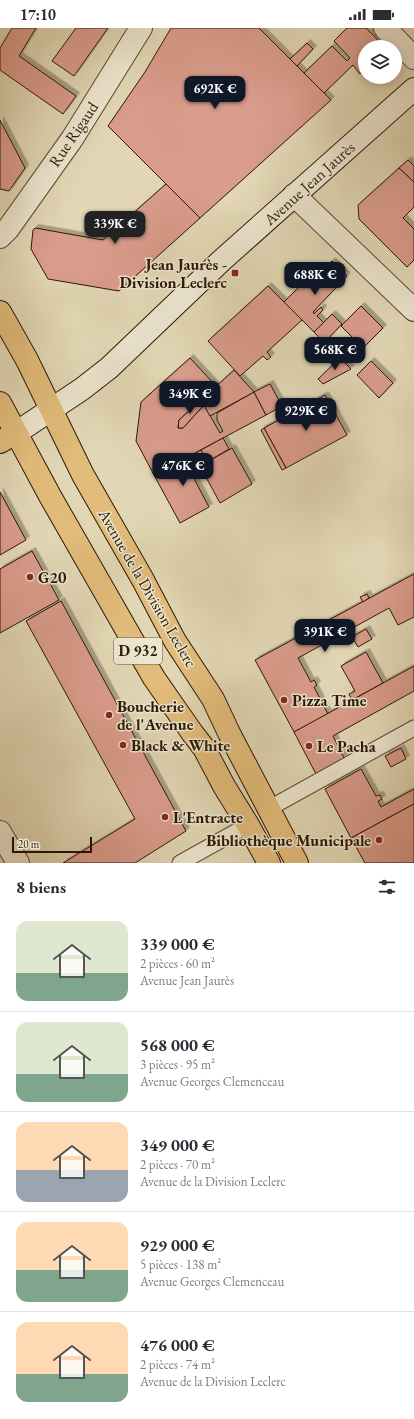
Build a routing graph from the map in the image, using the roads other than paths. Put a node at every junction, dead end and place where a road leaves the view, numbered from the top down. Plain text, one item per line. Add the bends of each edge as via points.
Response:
1 (141, 28) edge
2 (385, 28) edge
3 (414, 58) edge
4 (414, 89) edge
5 (294, 195) junction
6 (0, 237) edge
7 (414, 310) edge
8 (0, 312) edge
9 (0, 403) edge
10 (52, 410) junction
11 (8, 437) edge
12 (414, 728) edge
13 (268, 809) junction
14 (248, 825) junction
15 (0, 832) edge
16 (18, 863) edge
17 (180, 863) edge
18 (269, 863) edge
19 (298, 863) edge

1 - 6 main road, Rue Rigaud via 72,139
2 - 3 main road
4 - 5 main road, Avenue Jean Jaurès
5 - 7 main road
5 - 10 main road, Avenue Jean Jaurès via 108,368
8 - 10 main road, Avenue de la Division Leclerc / D 932
9 - 11 main road, D 932
10 - 11 main road, Avenue Jean Jaurès
10 - 13 main road, Avenue de la Division Leclerc / D 932 via 83,475 175,641 213,699
11 - 14 main road, D 932 via 50,496 154,678 204,748
12 - 13 lane
13 - 19 main road, Avenue de la Division Leclerc / D 932
14 - 17 lane
14 - 18 main road, D 932
15 - 16 main road

